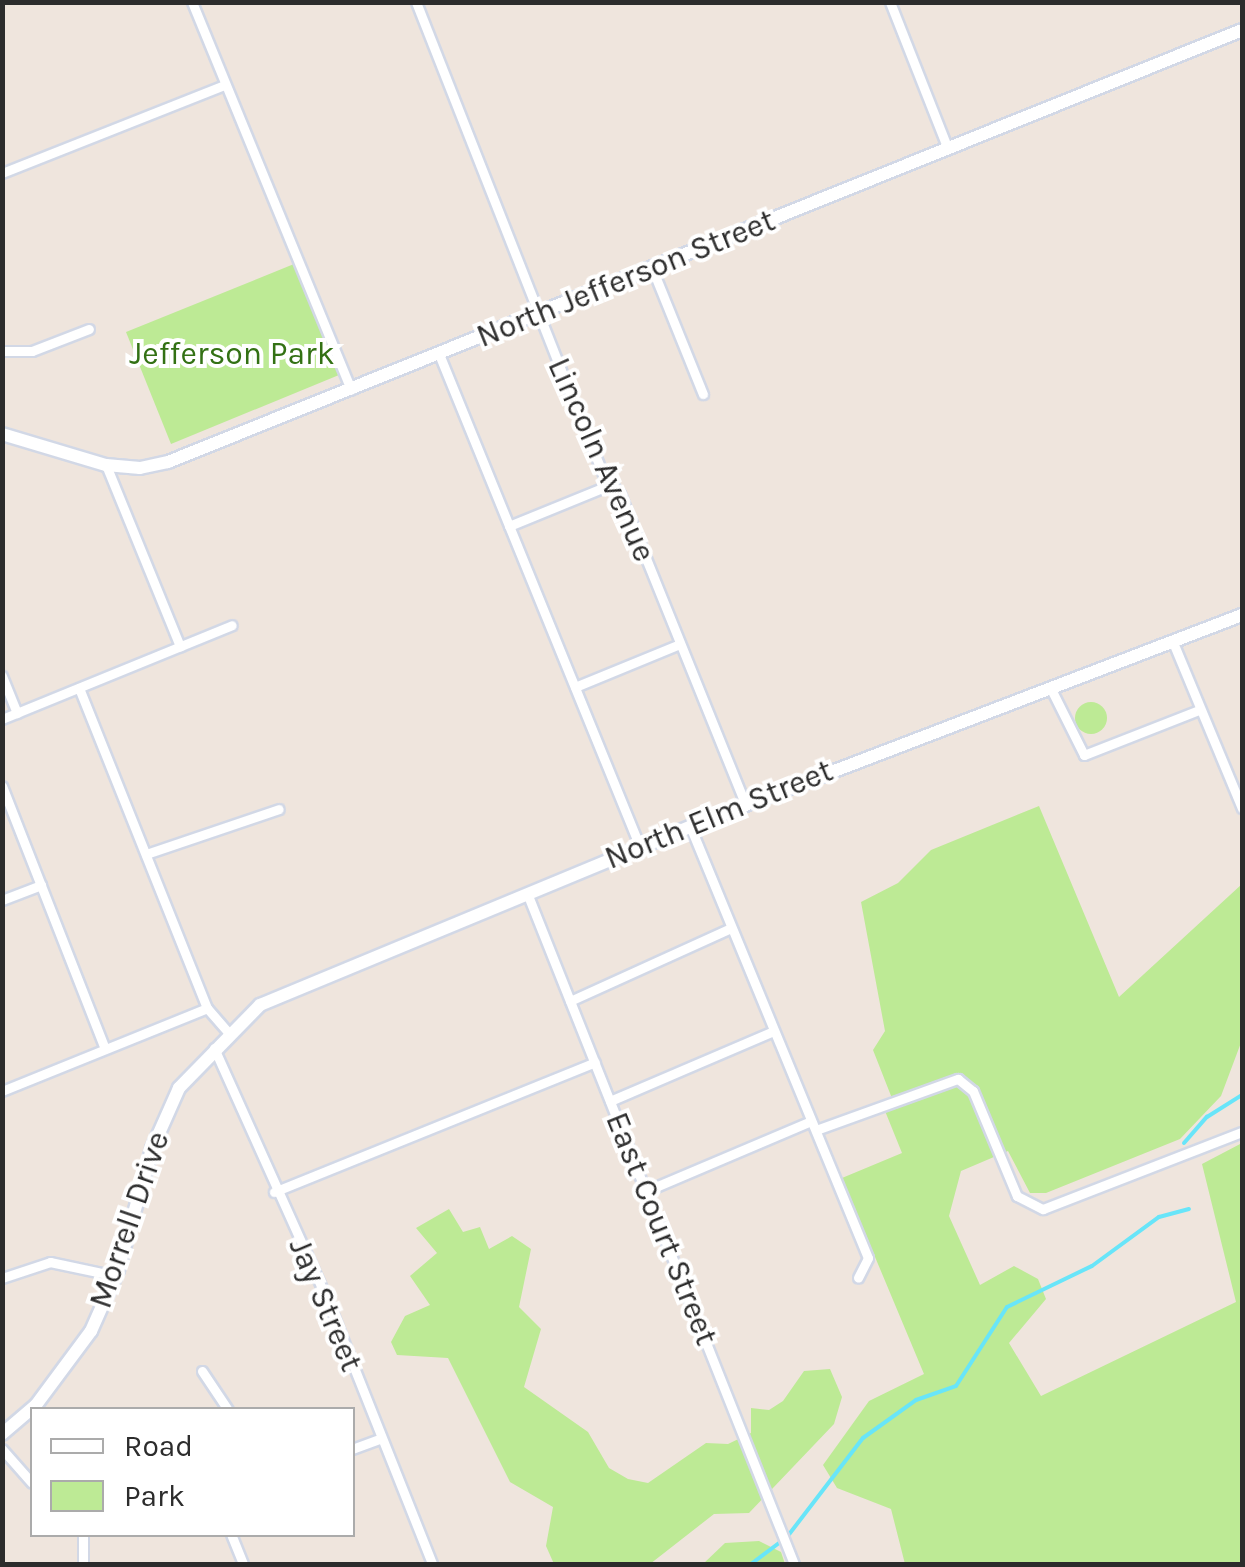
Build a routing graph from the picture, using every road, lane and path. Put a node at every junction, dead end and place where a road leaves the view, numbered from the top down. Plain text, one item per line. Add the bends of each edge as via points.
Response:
1 (192, 2) edge
2 (416, 2) edge
3 (890, 2) edge
4 (1242, 30) edge
5 (224, 85) junction
6 (948, 149) junction
7 (2, 174) edge
8 (652, 268) junction
9 (538, 314) junction
10 (90, 329) dead end
11 (2, 351) edge
12 (439, 354) junction
13 (351, 390) junction
14 (704, 394) dead end
15 (2, 434) edge
16 (106, 465) junction
17 (612, 484) junction
18 (509, 526) junction
19 (1242, 615) edge
20 (232, 625) dead end
21 (1172, 640) junction
22 (680, 644) junction
23 (180, 646) junction
24 (2, 676) edge
25 (1049, 684) junction
26 (575, 687) junction
27 (79, 688) junction
28 (1200, 710) junction
29 (18, 713) junction
30 (2, 719) edge
31 (2, 786) edge
32 (745, 804) junction
33 (1241, 808) edge
34 (278, 809) dead end
35 (690, 826) junction
36 (640, 847) junction
37 (146, 854) junction
38 (41, 885) junction
39 (528, 893) junction
40 (2, 900) edge
41 (731, 928) junction
42 (570, 1001) junction
43 (207, 1008) junction
44 (773, 1031) junction
45 (228, 1033) junction
46 (214, 1048) junction
47 (105, 1049) junction
48 (595, 1062) junction
49 (2, 1091) edge
50 (610, 1101) junction
51 (813, 1126) junction
52 (1242, 1132) edge
53 (646, 1191) junction
54 (274, 1192) junction
55 (116, 1276) junction
56 (2, 1278) edge
57 (858, 1278) dead end
58 (202, 1371) dead end
59 (226, 1407) edge
60 (2, 1434) edge
61 (380, 1439) junction
62 (355, 1448) edge
63 (2, 1449) edge
64 (30, 1481) edge
65 (82, 1537) edge
66 (232, 1537) edge
67 (82, 1564) edge
68 (244, 1564) edge
69 (432, 1564) edge
70 (794, 1564) edge

1 - 5 street
2 - 9 street, Lincoln Avenue
3 - 6 street
4 - 6 main road, North Jefferson Street
5 - 7 street
5 - 13 street
6 - 8 main road, North Jefferson Street
8 - 9 main road, North Jefferson Street
8 - 14 street
9 - 12 main road, North Jefferson Street
9 - 17 street, Lincoln Avenue
10 - 11 street via 32,351
12 - 13 main road, North Jefferson Street
12 - 18 street
13 - 16 main road, North Jefferson Street via 168,462
15 - 16 main road, North Jefferson Street
16 - 23 street
17 - 18 street
17 - 22 street, Lincoln Avenue
18 - 26 street
19 - 21 main road, North Elm Street
20 - 23 street
21 - 25 main road, North Elm Street
21 - 28 street
22 - 26 street
22 - 32 street, Lincoln Avenue
23 - 27 street
24 - 29 street
25 - 28 street via 1084,756
25 - 32 main road, North Elm Street
26 - 36 street
27 - 29 street
27 - 37 street
28 - 33 street
29 - 30 street
31 - 38 street
32 - 35 main road, North Elm Street
34 - 37 street
35 - 36 main road, North Elm Street
35 - 41 street
36 - 39 main road, North Elm Street
37 - 43 street
38 - 40 street
38 - 47 street
39 - 42 street, East Court Street
39 - 45 main road, North Elm Street via 286,992
41 - 42 street
41 - 44 street
42 - 48 street, East Court Street
43 - 45 street
43 - 47 street
44 - 50 street
44 - 51 street
45 - 46 main road, North Elm Street
46 - 54 street, Jay Street
46 - 55 main road, Morrell Drive via 179,1088 160,1130
47 - 49 street
48 - 50 street, East Court Street
48 - 54 street
50 - 53 street, East Court Street
51 - 52 street via 948,1080 966,1082 1012,1186 1026,1203 1043,1209
51 - 53 street
51 - 57 street via 868,1258
53 - 70 street, East Court Street
54 - 61 street, Jay Street via 326,1298
55 - 56 street via 50,1262
55 - 60 main road, Morrell Drive via 61,1374
58 - 59 street
61 - 62 street
61 - 69 street, Jay Street
63 - 64 street
65 - 67 street
66 - 68 street

